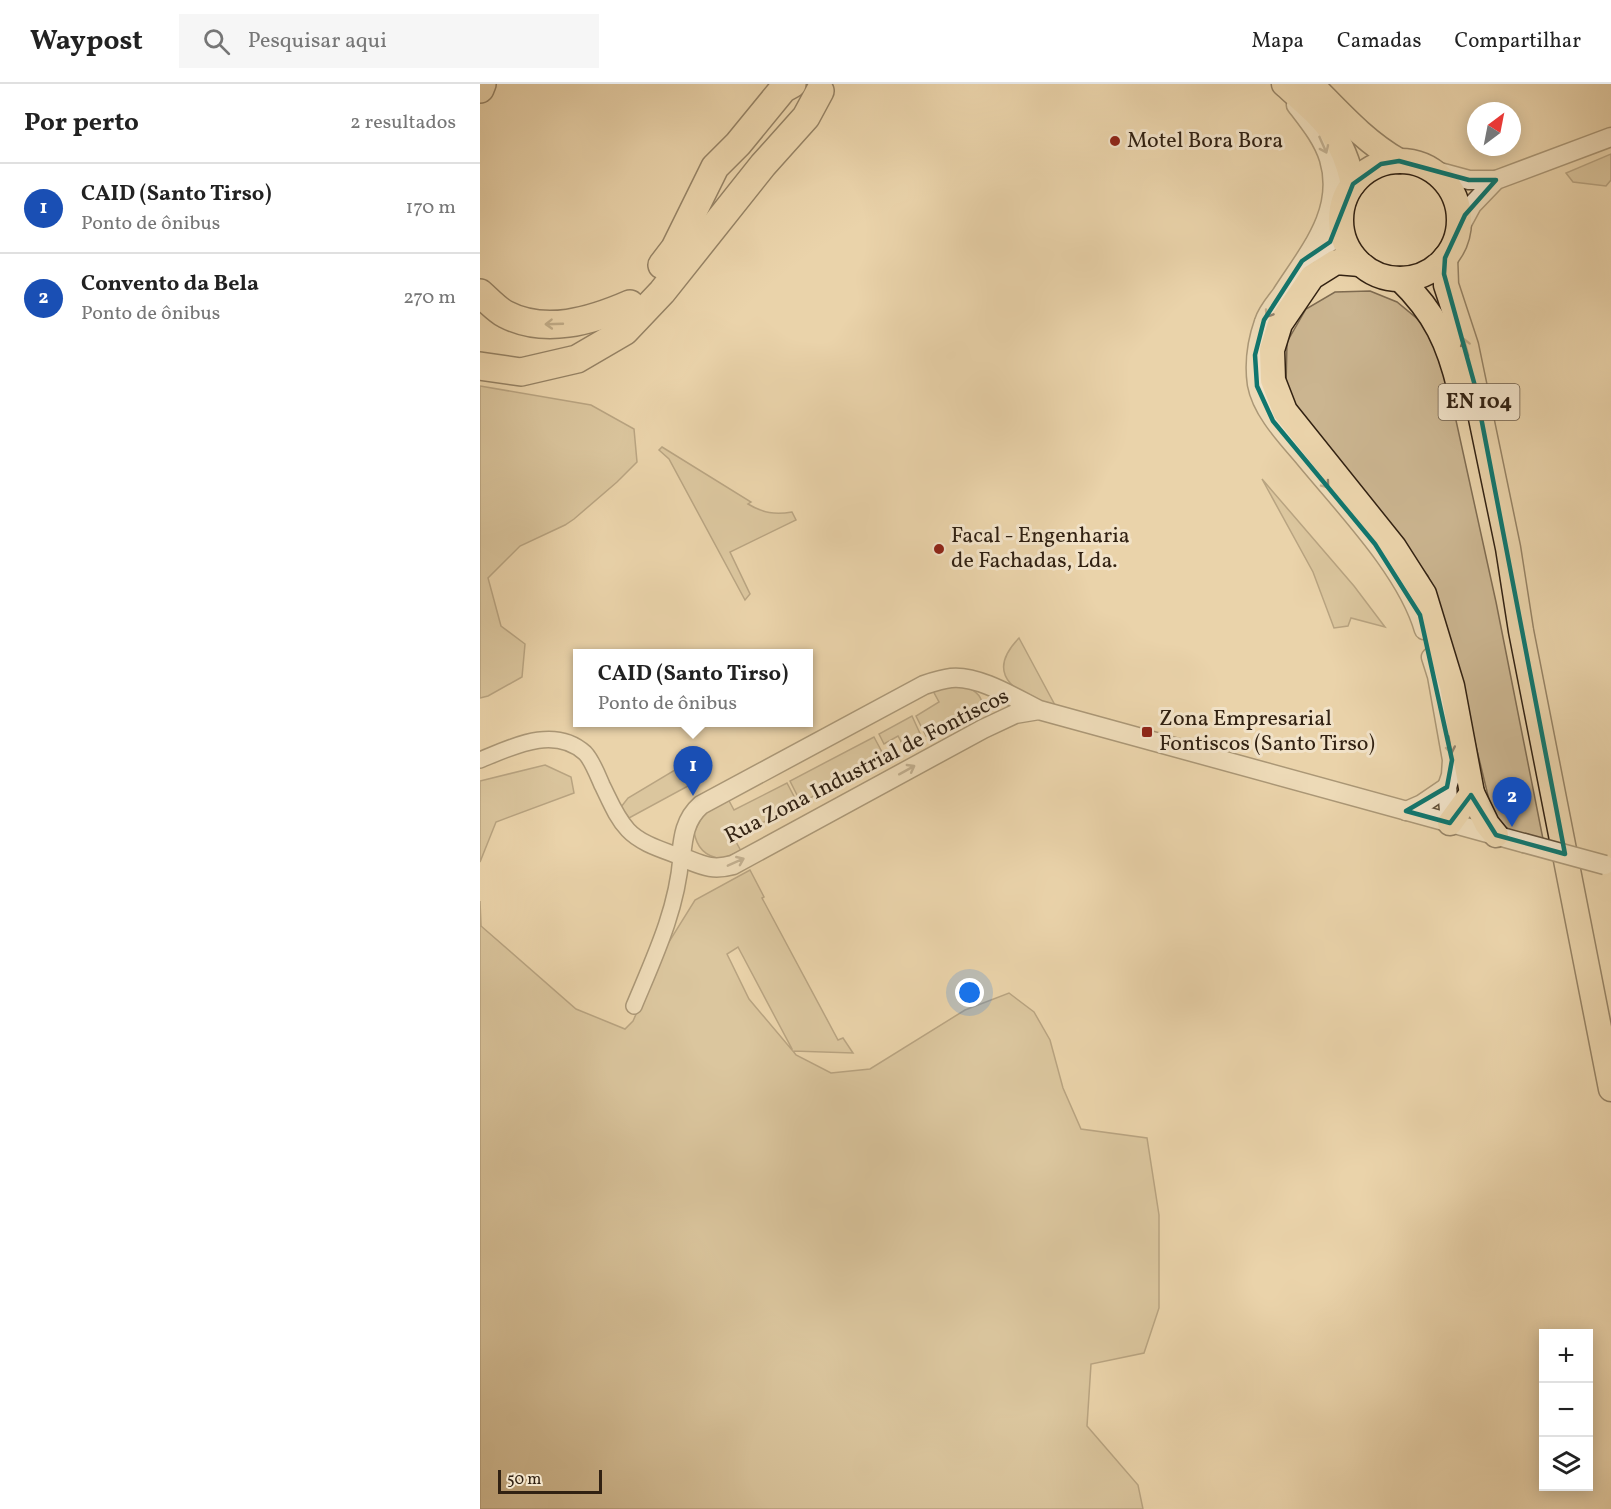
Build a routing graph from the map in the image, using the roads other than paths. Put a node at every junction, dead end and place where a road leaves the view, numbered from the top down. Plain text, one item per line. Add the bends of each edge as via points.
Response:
1 (482, 84) edge
2 (792, 84) edge
3 (1274, 84) edge
4 (1284, 84) edge
5 (1311, 84) edge
6 (817, 86) edge
7 (480, 89) edge
8 (1611, 137) edge
9 (1399, 161) junction
10 (1432, 170) junction
11 (1496, 180) junction
12 (1353, 183) junction
13 (703, 194) junction
14 (1341, 225) junction
15 (1459, 229) junction
16 (1445, 258) junction
17 (1302, 261) junction
18 (1360, 264) junction
19 (1400, 279) junction
20 (480, 293) edge
21 (630, 304) junction
22 (480, 349) edge
23 (480, 366) edge
24 (1521, 631) junction
25 (1039, 710) junction
26 (480, 760) edge
27 (1447, 787) junction
28 (1472, 793) junction
29 (1406, 811) junction
30 (1450, 823) junction
31 (1496, 835) junction
32 (681, 857) junction
33 (1608, 866) edge
34 (634, 1006) dead end
35 (1611, 1089) edge

1 - 7 highway
2 - 13 highway via 783,89 715,168
3 -> 17 street via 1318,134 1329,160 1333,187 1330,210 1319,237
4 - 12 main road via 1329,127 1344,149
5 - 9 main road via 1361,134
6 - 13 highway
6 - 23 highway via 725,187 702,224 694,250 625,331 578,359 521,372
8 - 11 street
9 - 10 main road
9 - 12 main road via 1381,164
10 - 11 street via 1469,180
10 - 15 main road via 1454,197
11 - 15 street via 1472,204
12 - 14 main road via 1345,196
13 - 21 highway via 675,248
14 - 17 street via 1330,242
14 - 18 main road via 1347,246
15 - 16 main road
16 - 19 main road via 1433,270
24 -> 16 main road, EN 104 via 1475,386 1446,285
17 -> 27 street via 1264,320 1256,355 1257,386 1273,421 1375,544 1420,615 1437,676 1452,760
18 - 19 main road via 1386,278
18 - 28 main road via 1336,262 1312,276 1280,324 1272,350 1273,380 1285,411 1394,547 1424,594 1452,686
19 - 24 main road, EN 104 via 1431,314 1450,352
21 -> 20 highway via 573,324 538,325 505,314
21 - 22 highway via 604,330 560,351 515,356
24 - 35 main road, EN 104
25 - 29 street
32 -> 25 street, Rua Zona Industrial de Fontiscos via 710,868 733,865 983,729 1015,714
25 - 32 street, Rua Zona Industrial de Fontiscos via 964,678 924,685 701,805 688,820
26 - 32 street via 534,741 570,743 586,754 628,830 636,838
27 - 29 street
27 - 30 street
28 - 30 main road
28 - 31 main road
29 - 30 street
30 - 31 street
31 - 33 street, bridge
32 - 34 street via 676,898

